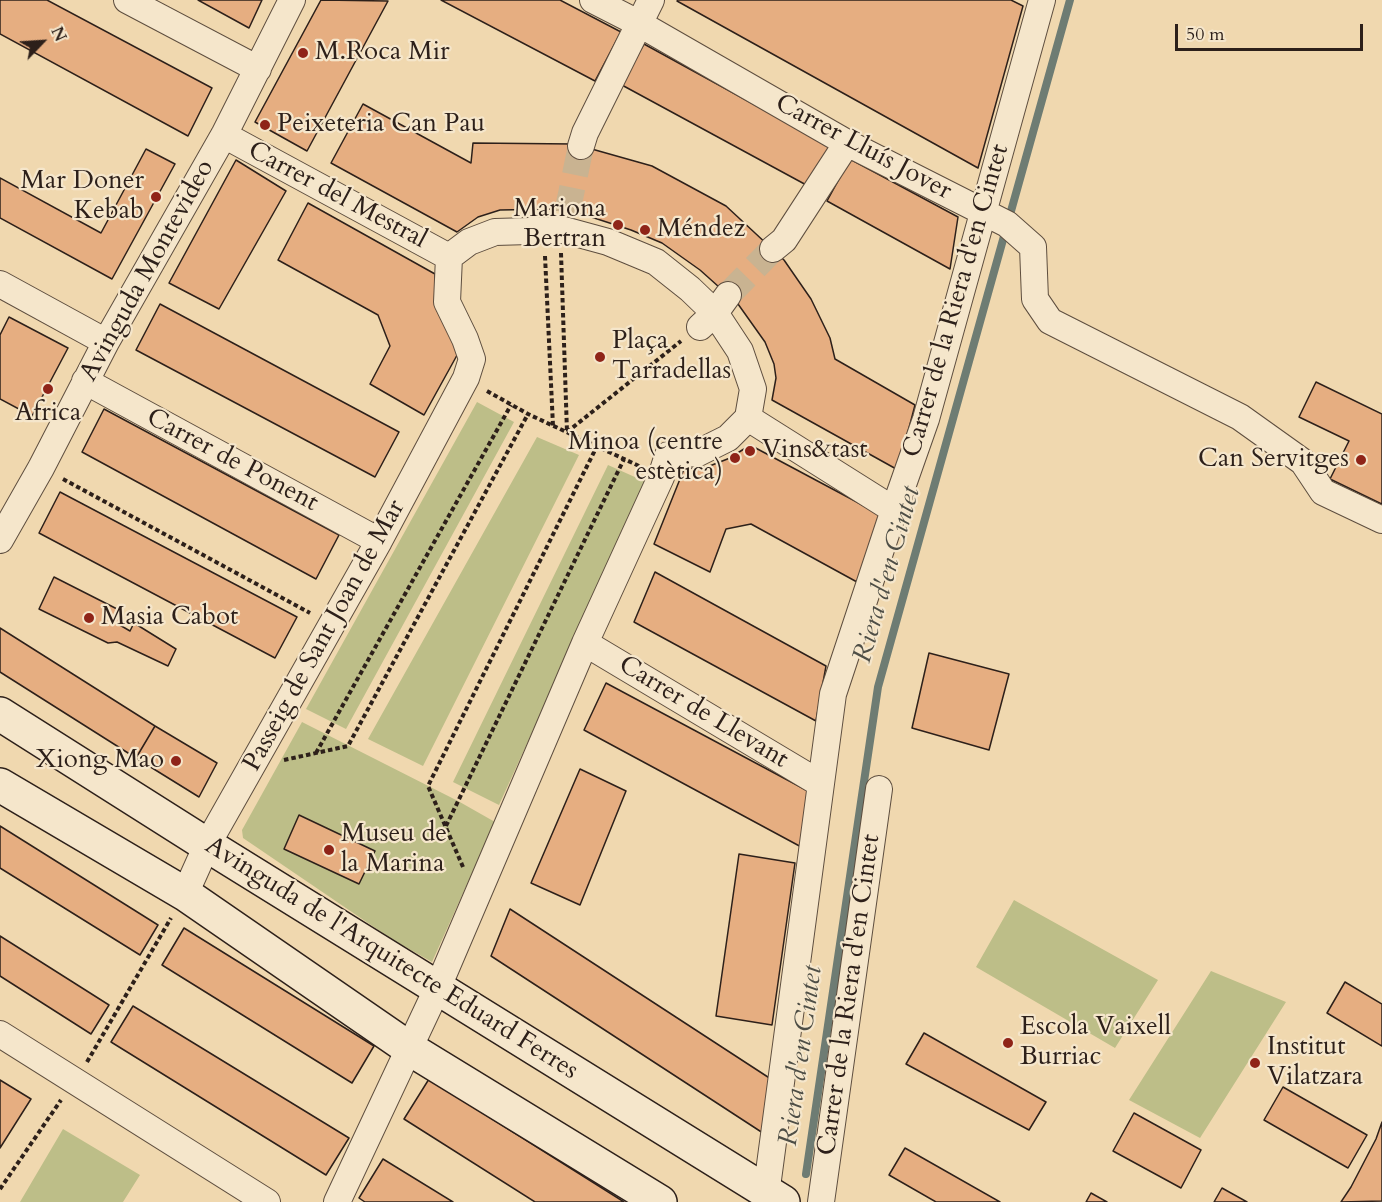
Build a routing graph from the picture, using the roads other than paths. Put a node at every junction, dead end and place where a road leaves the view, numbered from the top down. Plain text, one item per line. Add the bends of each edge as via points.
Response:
1 (127, 0) edge
2 (292, 0) edge
3 (593, 0) edge
4 (651, 0) edge
5 (1040, 1) edge
6 (638, 23) junction
7 (258, 69) junction
8 (224, 135) junction
9 (847, 143) junction
10 (581, 146) tunnel mouth
11 (984, 212) junction
12 (773, 249) tunnel mouth
13 (449, 257) junction
14 (0, 284) edge
15 (105, 342) junction
16 (85, 381) junction
17 (748, 418) junction
18 (894, 510) junction
19 (1382, 520) edge
20 (0, 540) edge
21 (378, 540) junction
22 (585, 643) junction
23 (0, 714) edge
24 (821, 784) junction
25 (0, 785) edge
26 (879, 789) dead end
27 (207, 845) junction
28 (185, 894) junction
29 (438, 987) junction
30 (0, 1034) edge
31 (410, 1049) junction
32 (771, 1198) edge
33 (821, 1201) edge
34 (267, 1202) edge
35 (337, 1202) edge
36 (660, 1202) edge

1 - 7 street
2 - 7 street, Avinguda Montevideo
3 - 6 street, Carrer Lluís Jover
4 - 6 street
5 - 11 street, Carrer de la Riera d'en Cintet
6 - 9 street, Carrer Lluís Jover
6 - 10 street
7 - 8 street, Avinguda Montevideo
8 - 13 street, Carrer del Mestral
8 - 15 street, Avinguda Montevideo
9 - 11 street, Carrer Lluís Jover
9 - 12 street via 784,240
11 - 18 street, Carrer de la Riera d'en Cintet via 926,419
11 - 19 street, Carrer Lluís Jover via 1007,224 1033,247 1035,299 1050,321 1240,417 1303,462 1323,492
13 - 17 street via 469,242 495,232 559,230 608,242 656,262 690,289 706,319 740,351 753,389
13 - 21 street, Passeig de Sant Joan de Mar via 447,302 472,359 466,378
14 - 15 street
15 - 16 street, Avinguda Montevideo
16 - 20 street, Avinguda Montevideo
16 - 21 street, Carrer de Ponent
17 - 18 street
17 - 22 street via 728,438 698,453 668,455
18 - 24 street, Carrer de la Riera d'en Cintet via 833,694
21 - 27 street, Passeig de Sant Joan de Mar
22 - 24 street, Carrer de Llevant
22 - 29 street
23 - 27 street, Avinguda de l'Arquitecte Eduard Ferres
24 - 32 street, Carrer de la Riera d'en Cintet via 775,1130
25 - 28 street
26 - 33 street, Carrer de la Riera d'en Cintet
27 - 28 street, Passeig de Sant Joan de Mar
27 - 29 street, Avinguda de l'Arquitecte Eduard Ferres
28 - 31 street
29 - 31 street
29 - 32 street, Avinguda de l'Arquitecte Eduard Ferres
30 - 34 street
31 - 35 street
31 - 36 street

